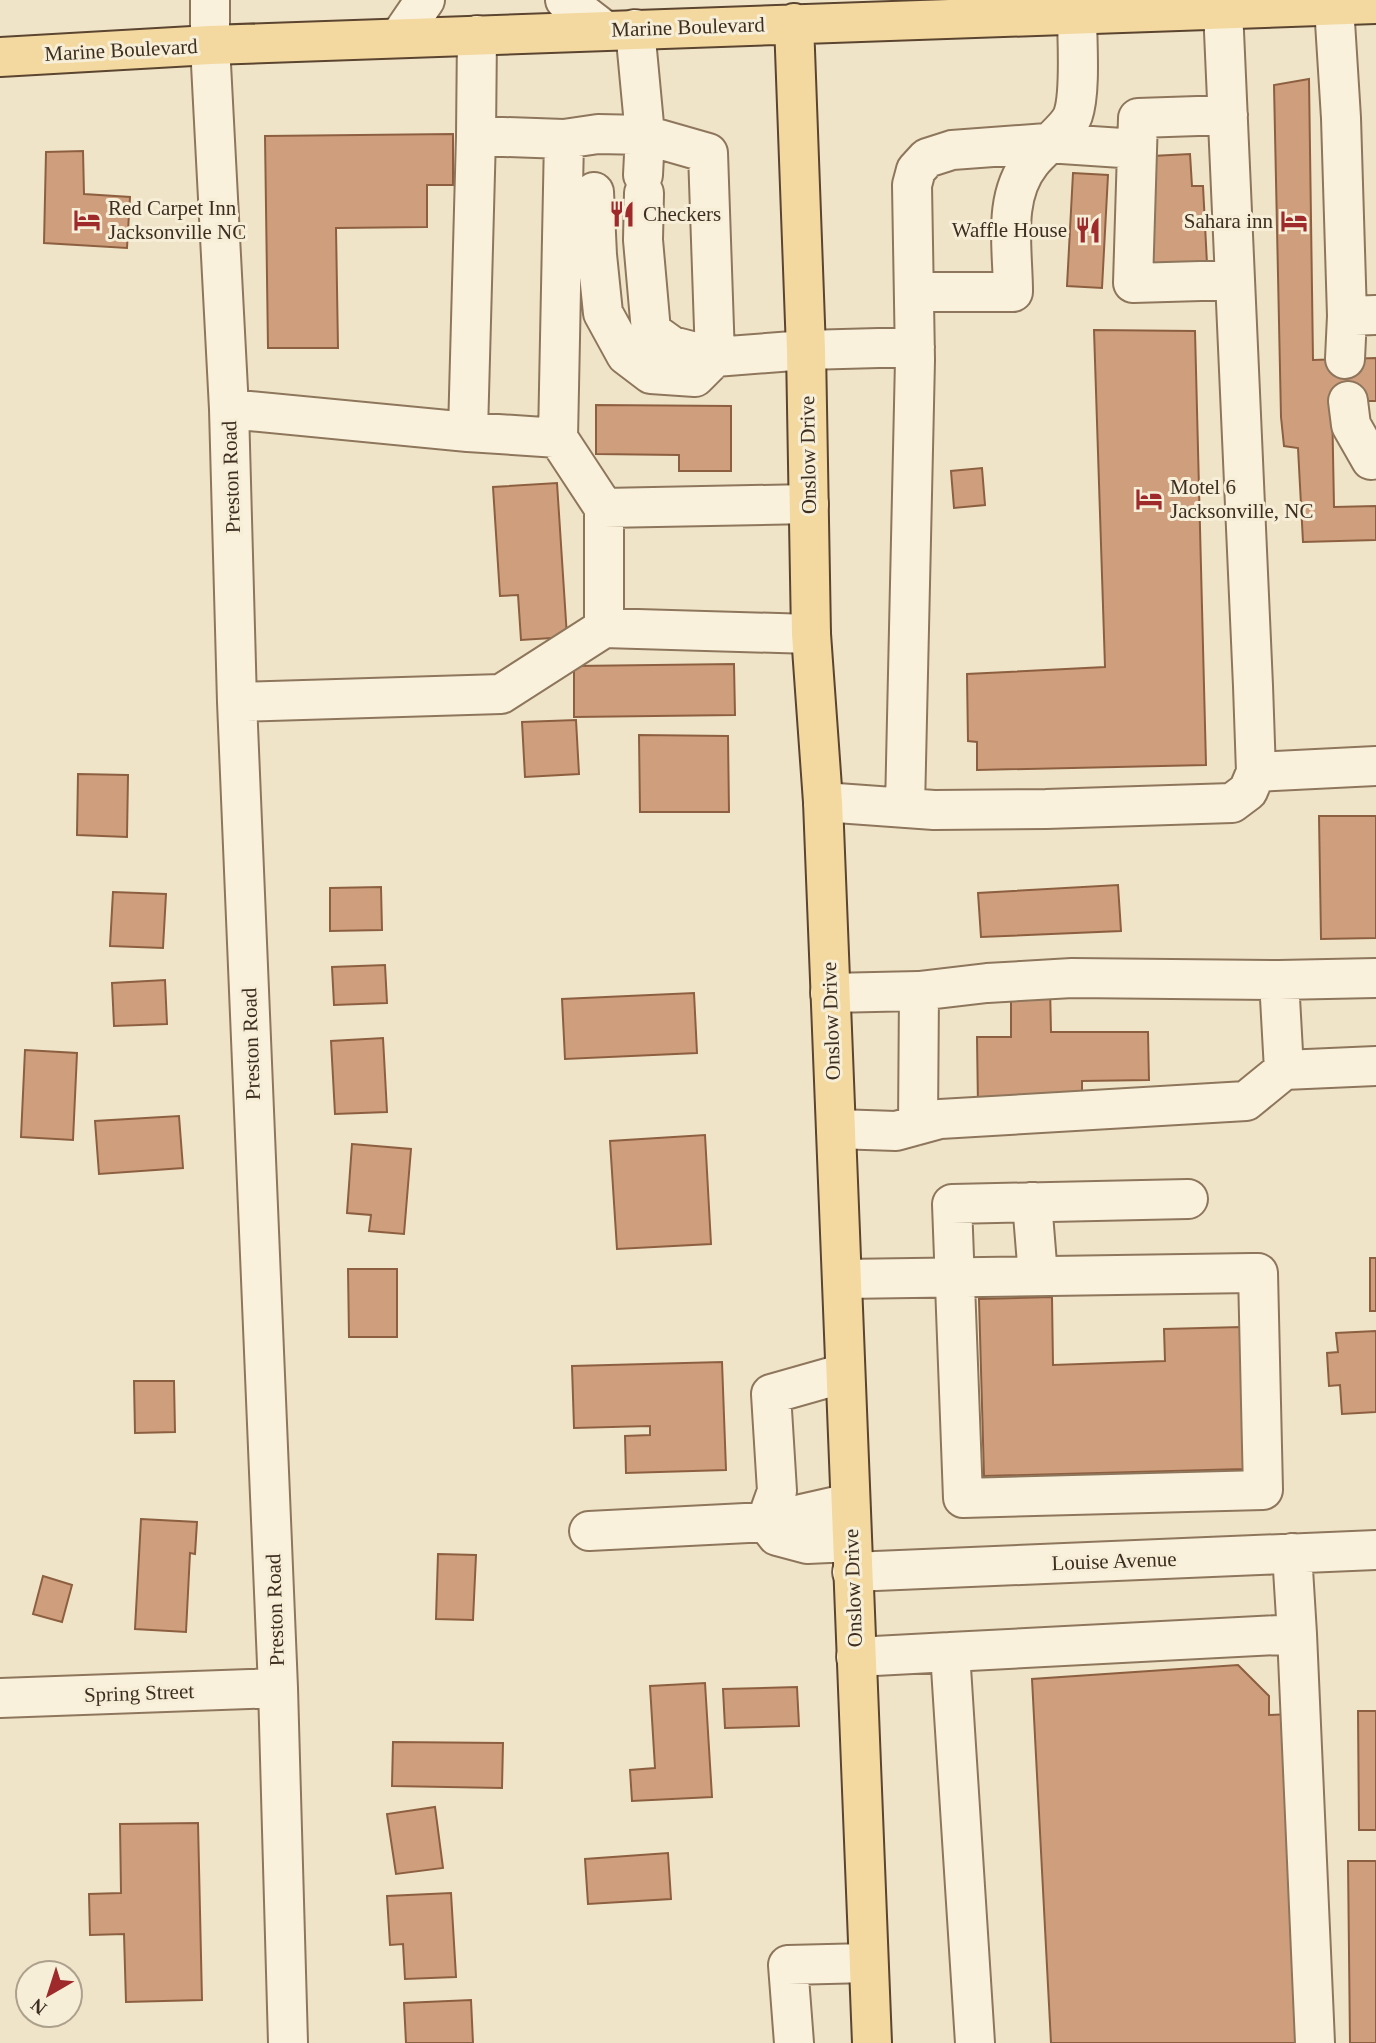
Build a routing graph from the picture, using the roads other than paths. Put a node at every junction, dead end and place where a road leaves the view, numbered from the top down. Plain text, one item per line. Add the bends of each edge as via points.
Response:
1 (210, 0) edge
2 (425, 0) edge
3 (565, 0) edge
4 (1376, 4) edge
5 (1178, 5) edge
6 (1335, 6) junction
7 (1223, 9) junction
8 (793, 12) edge
9 (1076, 14) junction
10 (619, 29) junction
11 (477, 35) junction
12 (399, 38) junction
13 (210, 45) junction
14 (0, 57) edge
15 (1228, 115) junction
16 (645, 135) junction
17 (475, 136) junction
18 (581, 136) junction
19 (1047, 143) junction
20 (1137, 149) junction
21 (1235, 280) junction
22 (915, 292) junction
23 (1362, 315) edge
24 (915, 347) junction
25 (806, 350) junction
26 (715, 356) junction
27 (1345, 359) dead end
28 (1348, 401) dead end
29 (229, 409) junction
30 (468, 432) junction
31 (558, 438) junction
32 (1376, 459) edge
33 (809, 504) junction
34 (604, 508) junction
35 (604, 628) junction
36 (811, 634) junction
37 (237, 702) junction
38 (1376, 765) edge
39 (1256, 772) junction
40 (823, 802) junction
41 (905, 808) junction
42 (1376, 978) edge
43 (1279, 980) junction
44 (919, 991) junction
45 (830, 993) junction
46 (1376, 1066) edge
47 (1284, 1070) junction
48 (918, 1125) junction
49 (836, 1129) junction
50 (1188, 1199) dead end
51 (1032, 1202) junction
52 (1038, 1276) junction
53 (955, 1278) junction
54 (842, 1279) junction
55 (845, 1373) junction
56 (850, 1503) junction
57 (766, 1522) junction
58 (589, 1531) dead end
59 (1376, 1550) edge
60 (1292, 1553) junction
61 (852, 1557) junction
62 (1297, 1634) junction
63 (950, 1652) junction
64 (856, 1657) junction
65 (278, 1688) junction
66 (0, 1698) edge
67 (868, 1963) junction
68 (288, 2043) edge
69 (794, 2043) edge
70 (872, 2043) edge
71 (975, 2043) edge
72 (1315, 2043) edge

1 - 13 street, Preston Road
2 - 12 street
3 - 10 street
4 - 6 main road, Marine Boulevard
5 - 7 main road, Marine Boulevard
5 - 9 main road, Marine Boulevard
6 - 7 main road, Marine Boulevard
6 - 23 street via 1341,118
7 - 15 street
8 - 9 main road, Marine Boulevard
8 - 10 main road, Marine Boulevard
8 - 25 main road, Onslow Drive
9 - 19 street via 1077,104 1072,119
10 - 11 main road, Marine Boulevard
10 - 16 street
11 - 12 main road, Marine Boulevard
11 - 17 street
12 - 13 main road, Marine Boulevard
13 - 14 main road, Marine Boulevard
13 - 29 street, Preston Road
15 - 20 street via 1138,118
15 - 21 street
16 - 18 street
16 - 26 street via 643,240 651,331 671,346
16 - 26 street via 708,153
17 - 18 street
17 - 30 street
18 - 26 street via 594,184 603,313 626,355 651,374 695,377
18 - 31 street
19 - 20 street
19 - 22 street via 1028,164 1011,212 1013,292
19 - 22 street via 952,150 927,158 916,170 912,186
20 - 21 street via 1133,283
21 - 39 street
22 - 24 street
23 - 27 street
24 - 25 street
24 - 41 street
25 - 26 street
25 - 33 main road, Onslow Drive
28 - 32 street via 1351,425 1371,460
29 - 30 street
29 - 37 street, Preston Road
30 - 31 street
31 - 34 street
33 - 34 street
33 - 36 main road, Onslow Drive
34 - 35 street
35 - 36 street
35 - 37 street via 501,694
36 - 40 main road, Onslow Drive
37 - 65 street, Preston Road
38 - 39 street
39 - 41 street via 1248,791 1232,803
40 - 41 street
40 - 45 main road, Onslow Drive
42 - 43 street
43 - 44 street via 1072,978
43 - 47 street
44 - 45 street
44 - 48 street
45 - 49 main road, Onslow Drive
46 - 47 street
47 - 48 street via 1246,1101 940,1119
48 - 49 street via 896,1131
49 - 54 main road, Onslow Drive
50 - 51 street
51 - 52 street
51 - 53 street via 953,1204
52 - 53 street
52 - 53 street via 1258,1273 1263,1490 963,1498
53 - 54 street
54 - 55 main road, Onslow Drive
55 - 56 main road, Onslow Drive
55 - 57 street via 771,1394 777,1491
56 - 57 street
56 - 61 main road, Onslow Drive
57 - 58 street
57 - 61 street, Louise Avenue via 777,1536
59 - 60 street, Louise Avenue
60 - 61 street, Louise Avenue
60 - 62 street
61 - 64 main road, Onslow Drive
62 - 63 street
62 - 72 street
63 - 64 street
63 - 71 street
64 - 67 main road, Onslow Drive
65 - 66 street, Spring Street
65 - 68 street, Preston Road
67 - 69 street via 788,1965
67 - 70 main road, Onslow Drive

